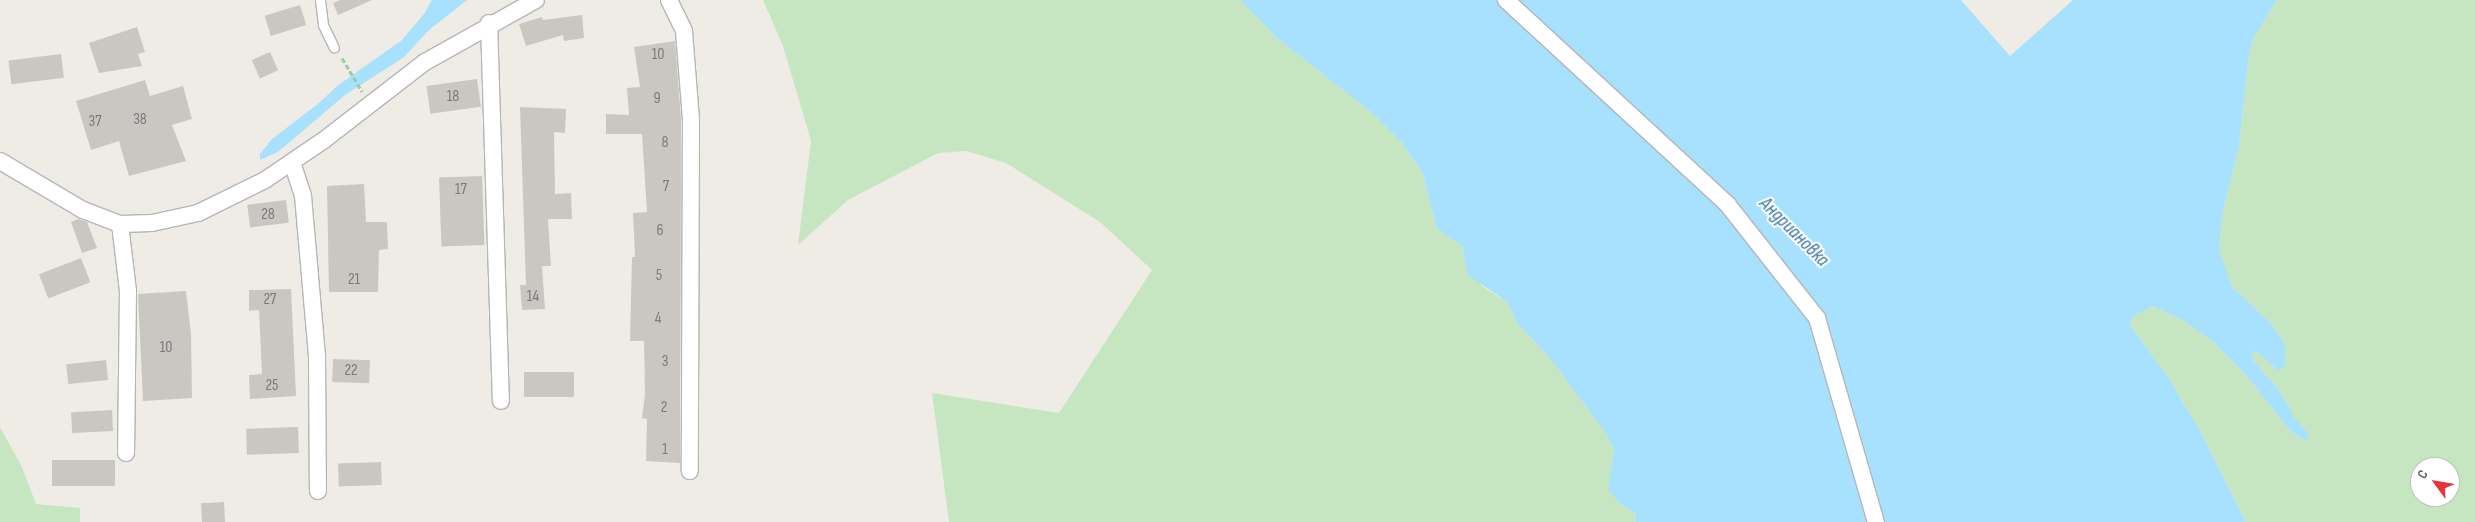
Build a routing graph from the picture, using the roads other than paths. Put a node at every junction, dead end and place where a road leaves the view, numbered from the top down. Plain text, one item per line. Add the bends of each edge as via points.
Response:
1 (320, 0) edge
2 (536, 0) edge
3 (669, 0) edge
4 (1506, 0) edge
5 (489, 24) junction
6 (334, 48) dead end
7 (0, 161) edge
8 (292, 162) junction
9 (120, 224) junction
10 (501, 400) dead end
11 (126, 453) dead end
12 (690, 471) dead end
13 (318, 491) dead end
14 (1876, 522) edge

1 - 6 lane via 323,25
2 - 5 street
3 - 12 street via 684,31 691,120
4 - 14 street via 1728,205 1817,318
5 - 8 street via 425,62
5 - 10 street
7 - 9 street via 82,210
8 - 9 street via 266,180 198,213 152,223
8 - 13 street via 303,196 317,357
9 - 11 street via 128,292

